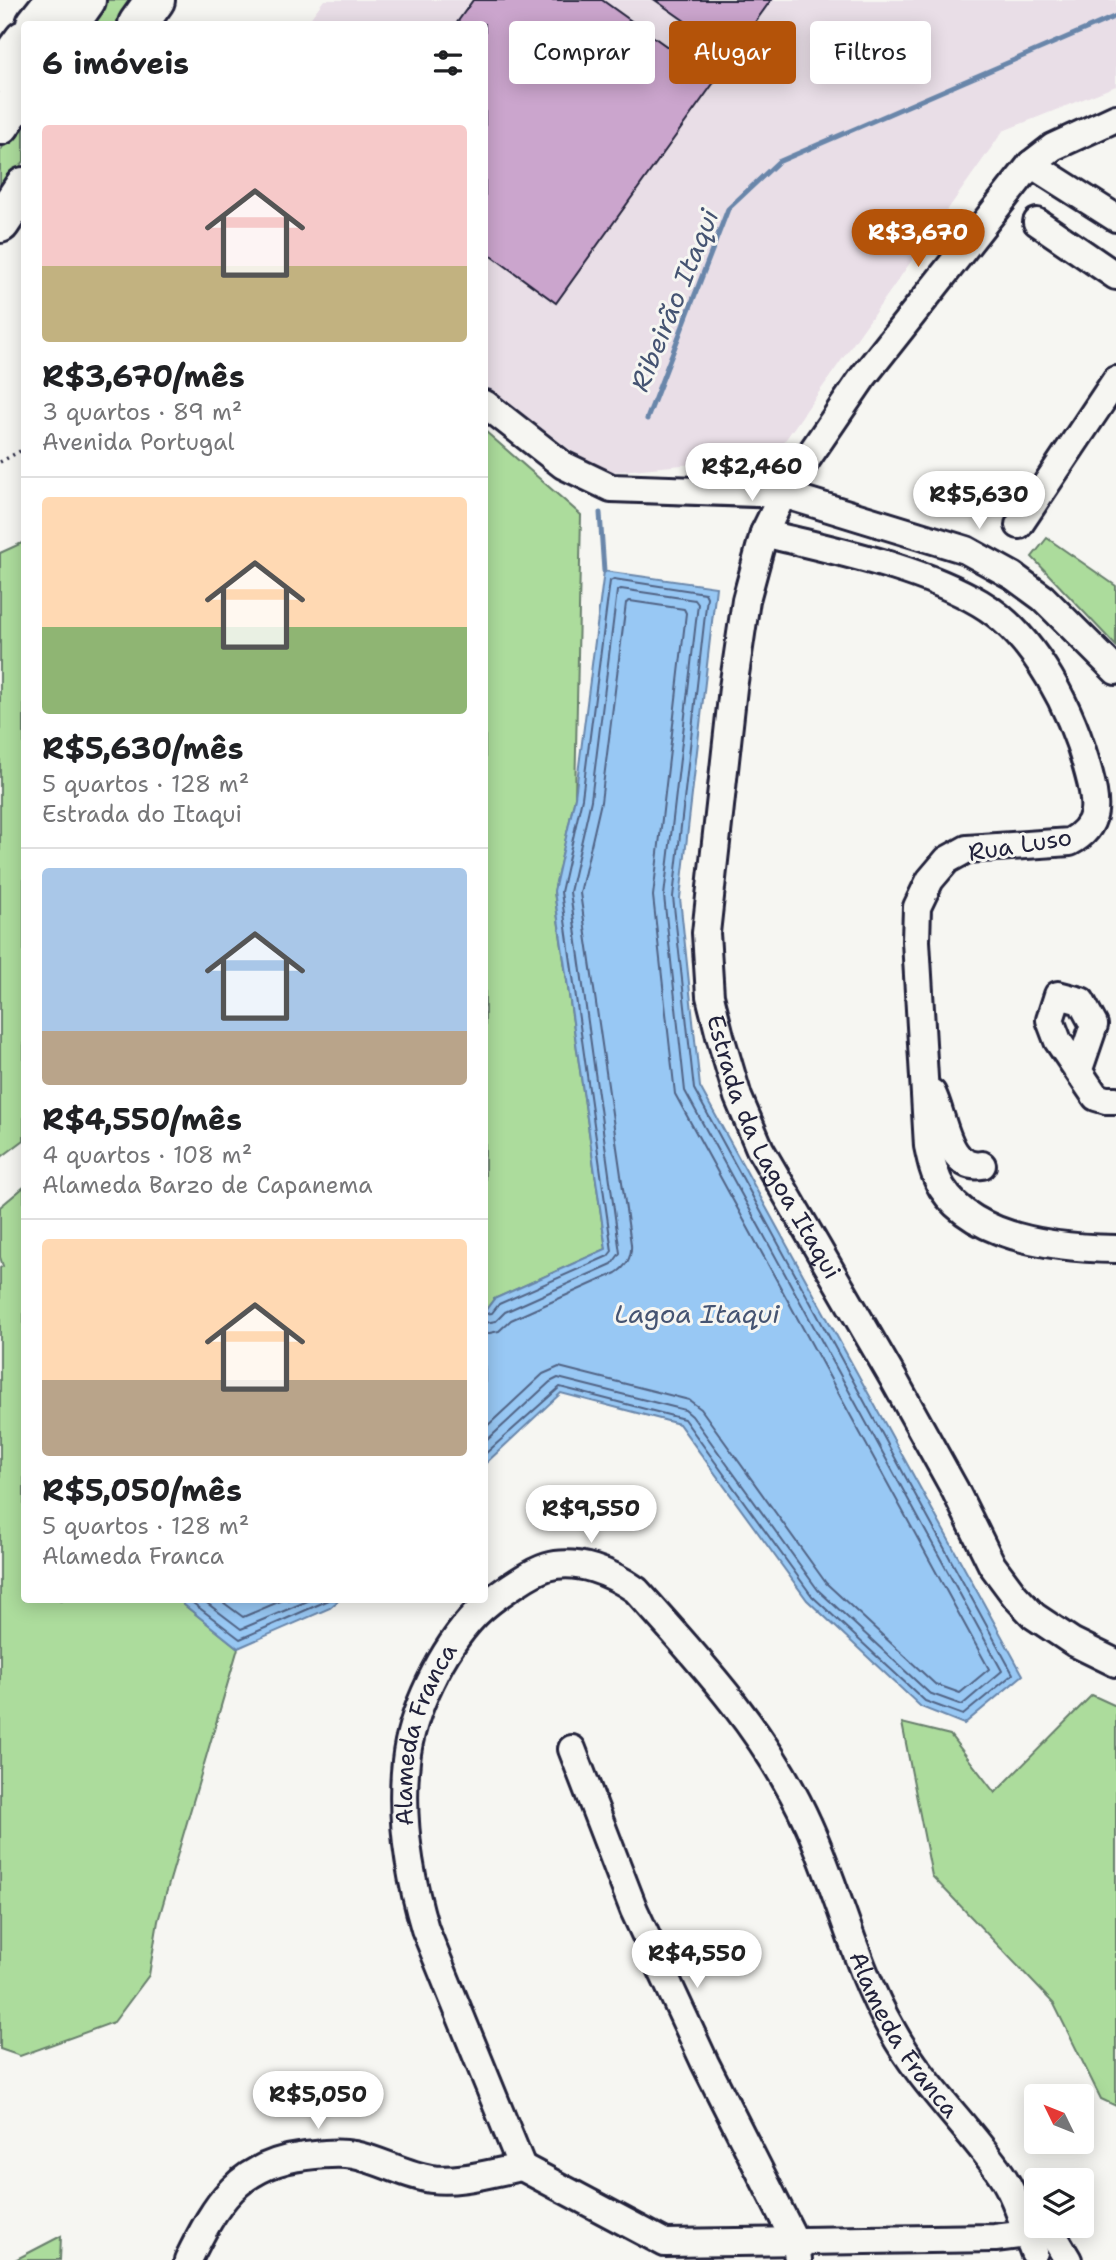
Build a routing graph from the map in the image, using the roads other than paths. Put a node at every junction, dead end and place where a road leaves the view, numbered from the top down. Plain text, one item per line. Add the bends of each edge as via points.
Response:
1 (55, 0) edge
2 (86, 0) edge
3 (155, 0) edge
4 (38, 21) edge
5 (71, 21) edge
6 (140, 21) edge
7 (21, 44) edge
8 (0, 73) edge
9 (21, 94) edge
10 (1116, 118) edge
11 (0, 125) edge
12 (1031, 164) junction
13 (21, 192) edge
14 (1116, 218) edge
15 (1037, 222) dead end
16 (0, 223) edge
17 (1116, 276) edge
18 (1116, 380) edge
19 (488, 406) edge
20 (783, 494) junction
21 (1019, 524) dead end
22 (764, 533) junction
23 (1116, 671) edge
24 (1079, 1069) dead end
25 (922, 1072) junction
26 (1116, 1100) edge
27 (982, 1165) dead end
28 (1116, 1249) edge
29 (1116, 1663) edge
30 (572, 1749) dead end
31 (522, 2167) junction
32 (1024, 2210) edge
33 (1024, 2236) edge
34 (1043, 2238) edge
35 (797, 2251) edge
36 (664, 2252) edge
37 (188, 2260) edge
38 (1068, 2260) edge

1 - 4 highway
2 - 5 highway
3 - 6 highway
7 - 8 highway
9 - 11 highway
10 - 12 street, Estrada da Lagoa Itaqui via 1053,146
12 - 14 street
12 - 20 street, Estrada da Lagoa Itaqui via 863,377
13 - 16 highway
15 - 17 street
18 - 21 street
19 - 20 street via 563,465 611,488
20 - 22 street, Estrada da Lagoa Itaqui
20 - 23 street via 966,551 1043,598
22 - 25 street, Rua Luso via 906,571 983,604 1042,662 1088,769 1094,811 1084,835 1070,842 967,849 947,860 930,880 917,907
22 - 29 street, Estrada da Lagoa Itaqui via 746,600 733,688 706,933 710,996 738,1097 760,1149 918,1423 992,1565 1034,1616
24 - 26 street via 1096,1097
25 - 27 street via 953,1152 966,1164
25 - 28 street, Rua Luso via 928,1146 937,1178 952,1201 969,1215 1021,1238
30 - 35 street via 634,1910
31 - 32 street, Alameda Franca via 418,1906 406,1838 406,1761 415,1720 440,1663 475,1615 527,1576 568,1564 602,1571 636,1590 728,1694 782,1773 808,1823 867,1981 892,2032
31 - 36 street
31 - 37 street via 449,2180 430,2179 353,2155 326,2154 269,2164 244,2178 216,2207
33 - 35 street
34 - 38 street, Alameda Franca
35 - 36 street

